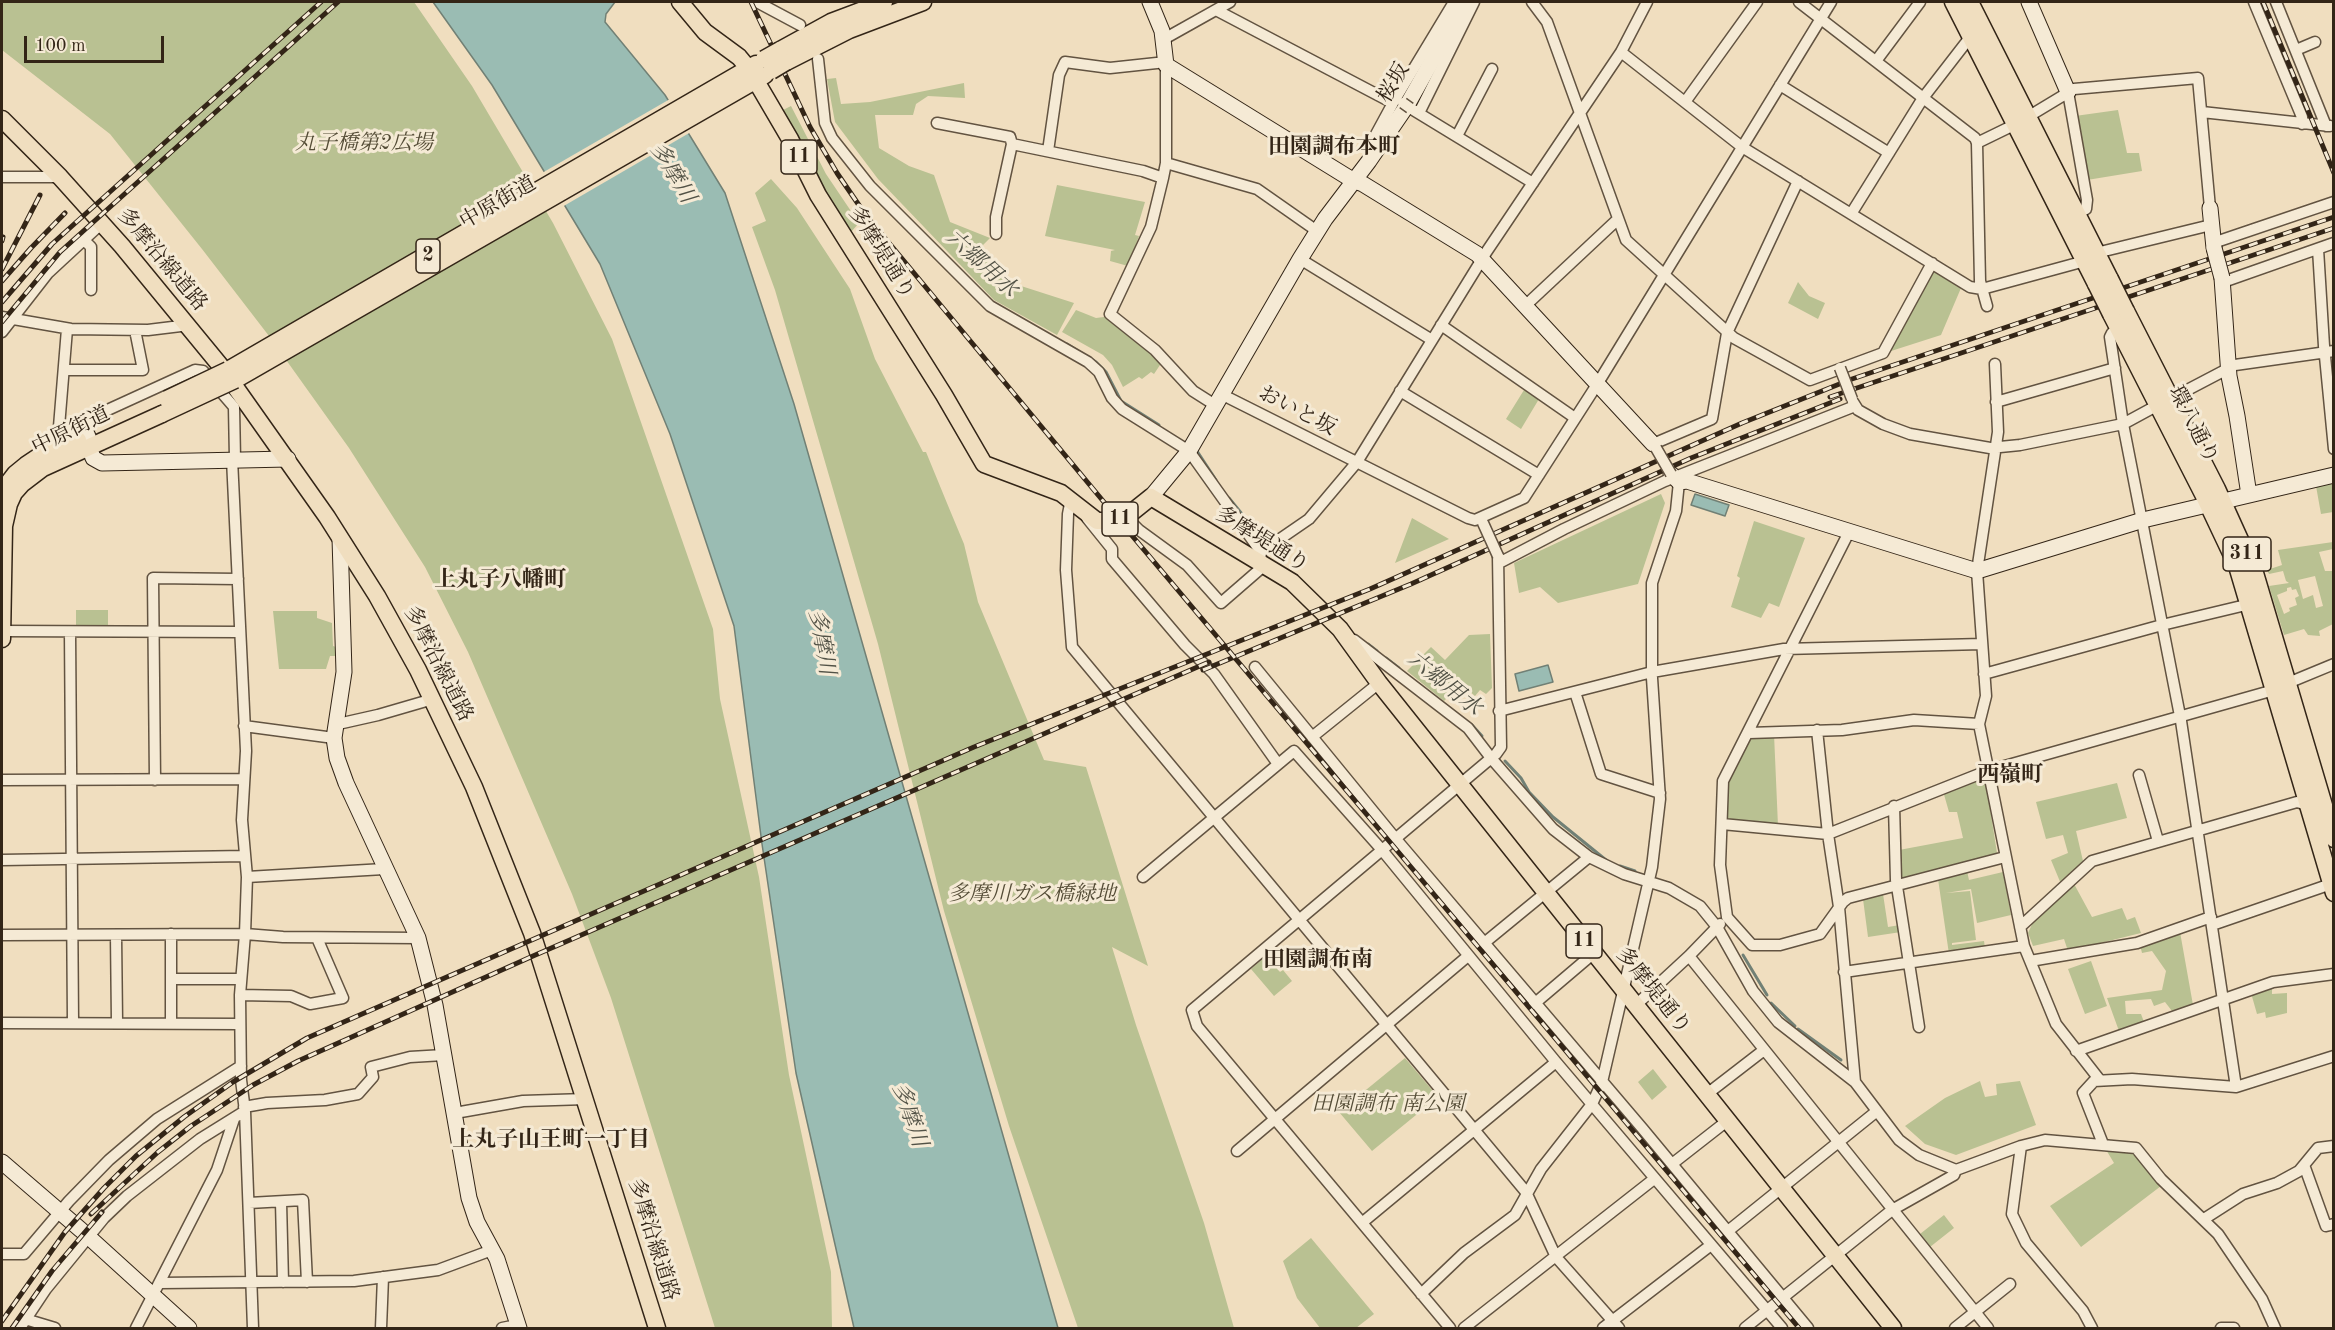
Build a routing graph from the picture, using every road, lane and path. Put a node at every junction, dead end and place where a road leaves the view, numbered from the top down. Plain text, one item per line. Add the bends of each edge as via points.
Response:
1 (680, 2) edge
2 (757, 2) edge
3 (882, 2) edge
4 (923, 2) edge
5 (1150, 2) edge
6 (1230, 2) edge
7 (1454, 2) edge
8 (1465, 2) edge
9 (1474, 2) edge
10 (1532, 2) edge
11 (1647, 2) edge
12 (1757, 2) edge
13 (1799, 2) edge
14 (1831, 2) edge
15 (1920, 2) edge
16 (1953, 2) edge
17 (1970, 2) edge
18 (2029, 2) edge
19 (2254, 2) edge
20 (2276, 2) edge
21 (1216, 10) junction
22 (1820, 18) junction
23 (800, 25) dead end
24 (1971, 36) junction
25 (1164, 39) junction
26 (2315, 42) dead end
27 (2296, 50) junction
28 (1622, 52) junction
29 (783, 56) junction
30 (818, 59) dead end
31 (1876, 61) junction
32 (1166, 63) junction
33 (1492, 69) dead end
34 (760, 70) junction
35 (1780, 85) junction
36 (2068, 92) junction
37 (1923, 98) junction
38 (1685, 102) junction
39 (1406, 107) junction
40 (1580, 112) junction
41 (2202, 112) junction
42 (2, 120) edge
43 (2022, 120) junction
44 (937, 123) dead end
45 (2302, 124) junction
46 (2332, 127) edge
47 (1457, 136) junction
48 (1977, 143) junction
49 (1012, 144) junction
50 (1742, 147) junction
51 (1048, 151) junction
52 (1889, 153) junction
53 (1369, 161) junction
54 (1166, 163) junction
55 (2, 177) edge
56 (60, 177) junction
57 (1163, 178) junction
58 (1354, 181) junction
59 (1798, 181) junction
60 (1533, 183) junction
61 (2334, 202) edge
62 (2210, 208) joint
63 (1851, 214) junction
64 (2076, 214) junction
65 (1618, 219) junction
66 (102, 223) junction
67 (2211, 225) junction
68 (1317, 231) junction
69 (996, 234) dead end
70 (84, 240) junction
71 (2334, 243) edge
72 (2213, 246) junction
73 (2318, 249) junction
74 (2091, 257) junction
75 (1482, 258) junction
76 (1300, 259) junction
77 (1932, 263) junction
78 (1663, 275) junction
79 (2222, 280) junction
80 (1982, 289) junction
81 (92, 290) dead end
82 (1525, 306) junction
83 (1987, 306) dead end
84 (2119, 313) junction
85 (6, 318) edge
86 (189, 325) junction
87 (1441, 326) junction
88 (67, 328) junction
89 (135, 330) junction
90 (2120, 330) junction
91 (2, 332) edge
92 (1727, 333) junction
93 (1432, 340) junction
94 (2329, 352) edge
95 (1995, 364) dead end
96 (1840, 368) junction
97 (2115, 368) junction
98 (2229, 368) junction
99 (64, 370) junction
100 (143, 370) junction
101 (1598, 383) junction
102 (237, 384) junction
103 (1400, 391) junction
104 (1218, 399) junction
105 (1854, 402) junction
106 (1996, 402) junction
107 (2165, 402) junction
108 (156, 403) junction
109 (1575, 418) junction
110 (2123, 424) junction
111 (88, 441) junction
112 (1654, 446) junction
113 (60, 447) junction
114 (1996, 448) junction
115 (2334, 449) edge
116 (1189, 451) junction
117 (233, 459) junction
118 (288, 459) junction
119 (1357, 462) junction
120 (1539, 475) junction
121 (2334, 475) edge
122 (1674, 478) junction
123 (5, 490) edge
124 (2249, 495) junction
125 (1151, 497) junction
126 (1071, 499) junction
127 (2216, 503) junction
128 (1087, 513) junction
129 (1126, 517) junction
130 (1482, 520) junction
131 (2143, 520) junction
132 (1849, 532) junction
133 (340, 538) junction
134 (1261, 557) junction
135 (1498, 560) junction
136 (1977, 571) junction
137 (238, 579) junction
138 (2250, 604) junction
139 (2162, 625) junction
140 (1340, 629) junction
141 (154, 631) junction
142 (2, 632) edge
143 (70, 632) junction
144 (239, 632) junction
145 (2, 639) edge
146 (1982, 644) junction
147 (1790, 649) junction
148 (2334, 664) edge
149 (1255, 668) dead end
150 (1652, 672) junction
151 (1984, 674) junction
152 (1379, 683) junction
153 (2281, 686) junction
154 (1575, 692) junction
155 (433, 699) junction
156 (1499, 711) junction
157 (2180, 716) junction
158 (1979, 724) junction
159 (244, 726) junction
160 (1817, 730) junction
161 (336, 731) junction
162 (1749, 733) junction
163 (1312, 736) junction
164 (1491, 758) junction
165 (1278, 764) junction
166 (1987, 771) junction
167 (2139, 775) dead end
168 (243, 779) junction
169 (2, 780) edge
170 (155, 780) junction
171 (71, 781) junction
172 (1460, 785) junction
173 (1660, 793) junction
174 (2308, 804) junction
175 (1894, 806) junction
176 (2330, 812) edge
177 (1214, 819) junction
178 (1722, 824) junction
179 (2198, 830) junction
180 (1828, 834) junction
181 (1395, 838) junction
182 (2334, 839) edge
183 (2158, 842) junction
184 (1382, 850) junction
185 (245, 856) junction
186 (71, 857) junction
187 (1589, 857) junction
188 (2005, 857) junction
189 (2, 860) edge
190 (384, 868) junction
191 (247, 877) junction
192 (1143, 877) dead end
193 (1650, 881) junction
194 (1897, 886) junction
195 (2332, 888) edge
196 (1546, 892) junction
197 (1839, 907) junction
198 (1727, 917) junction
199 (1298, 919) junction
200 (2212, 921) junction
201 (1717, 927) junction
202 (2020, 927) junction
203 (171, 934) junction
204 (245, 934) junction
205 (2, 935) edge
206 (72, 935) junction
207 (116, 935) junction
208 (317, 938) junction
209 (418, 939) junction
210 (1483, 944) junction
211 (2024, 946) junction
212 (1594, 953) junction
213 (1468, 956) junction
214 (1689, 956) junction
215 (2030, 961) junction
216 (1910, 963) junction
217 (1844, 972) junction
218 (2334, 974) edge
219 (171, 979) junction
220 (241, 979) junction
221 (1624, 990) junction
222 (240, 995) junction
223 (2222, 999) junction
224 (1534, 1004) junction
225 (1636, 1005) junction
226 (73, 1022) junction
227 (117, 1022) junction
228 (2, 1023) edge
229 (171, 1023) junction
230 (240, 1024) junction
231 (1386, 1025) junction
232 (1919, 1027) dead end
233 (1764, 1050) junction
234 (2076, 1051) junction
235 (444, 1055) junction
236 (2334, 1056) edge
237 (1556, 1062) junction
238 (241, 1066) junction
239 (2099, 1079) junction
240 (1602, 1082) junction
241 (1855, 1082) junction
242 (2236, 1087) junction
243 (1707, 1094) junction
244 (586, 1099) junction
245 (1592, 1104) junction
246 (245, 1109) junction
247 (1878, 1111) junction
248 (456, 1113) junction
249 (1276, 1118) junction
250 (234, 1119) junction
251 (1727, 1121) junction
252 (1473, 1129) junction
253 (1838, 1142) junction
254 (2103, 1144) junction
255 (2021, 1146) junction
256 (2334, 1146) edge
257 (1238, 1151) dead end
258 (2, 1162) edge
259 (1672, 1164) junction
260 (2304, 1165) junction
261 (1956, 1170) junction
262 (1654, 1179) junction
263 (1782, 1188) junction
264 (1526, 1192) junction
265 (281, 1202) junction
266 (249, 1203) junction
267 (1892, 1210) junction
268 (60, 1211) junction
269 (2204, 1219) junction
270 (1363, 1222) junction
271 (2334, 1224) edge
272 (1728, 1232) junction
273 (89, 1236) junction
274 (1711, 1245) junction
275 (492, 1250) junction
276 (2, 1254) edge
277 (1836, 1255) junction
278 (1556, 1257) junction
279 (382, 1277) junction
280 (252, 1282) junction
281 (283, 1282) junction
282 (307, 1282) junction
283 (2010, 1284) dead end
284 (156, 1289) junction
285 (1421, 1294) junction
286 (1782, 1298) junction
287 (1767, 1311) junction
288 (1976, 1313) junction
289 (23, 1324) edge
290 (1616, 1325) edge
291 (518, 1327) edge
292 (51, 1328) edge
293 (1890, 1328) edge
294 (136, 1329) edge
295 (189, 1329) edge
296 (253, 1329) edge
297 (381, 1329) edge
298 (502, 1329) edge
299 (657, 1329) edge
300 (1450, 1329) edge
301 (1464, 1329) edge
302 (1604, 1329) edge
303 (1745, 1329) edge
304 (1782, 1329) edge
305 (1808, 1329) edge
306 (1955, 1329) edge
307 (1988, 1329) edge
308 (2092, 1329) edge
309 (2221, 1329) edge
310 (2234, 1329) edge
311 (2275, 1329) edge

1 - 34 main road, 多摩堤通り / 11 via 705,32
2 - 23 street
3 - 29 main road, 中原街道 / 2 via 831,22
4 - 29 main road, 中原街道 / 2
5 - 25 street
6 - 21 street
7 - 39 street
8 - 53 street, 桜坂 via 1406,107
9 - 39 street
10 - 40 street via 1547,22
11 - 28 street
12 - 38 street
13 - 22 street
14 - 22 street
15 - 31 street
16 - 24 main road, 環八通り / 311
17 - 43 main road, 環八通り / 311
18 - 36 street
19 - 45 street
20 - 27 street
21 - 25 street
21 - 39 street
22 - 31 street
22 - 35 street
24 - 37 street
24 - 43 main road, 環八通り / 311
25 - 32 street
26 - 27 street
27 - 46 street
28 - 38 street
28 - 40 street
29 - 34 main road, 中原街道 / 2, bridge
30 - 116 street via 828,131 870,186 990,306 1088,362 1099,372 1122,409
31 - 37 street
32 - 51 street via 1110,68 1065,63 1059,75
32 - 54 street
32 - 58 street
33 - 47 street
34 - 102 main road, 中原街道 / 2
34 - 126 main road, 多摩堤通り / 11 via 818,195 984,464
35 - 50 street
35 - 52 street
36 - 41 street via 2103,85 2198,78
36 - 43 street
36 - 64 street via 2087,200 2086,209
37 - 48 street
37 - 52 street
38 - 50 street
39 - 47 street
39 - 53 street via 1374,138
40 - 60 street
40 - 65 street
41 - 45 street
41 - 62 street
42 - 56 main road, 多摩沿線道路
43 - 48 street
43 - 64 main road, 環八通り / 311
43 - 74 main road, 環八通り / 311
44 - 49 street via 1010,137
45 - 46 street
47 - 60 street
48 - 80 street
49 - 51 street
49 - 69 street
50 - 59 street
50 - 78 street
51 - 57 street
52 - 63 street
53 - 58 street, 桜坂
54 - 57 street
54 - 68 street via 1257,189
55 - 56 street
56 - 66 main road, 多摩沿線道路
57 - 104 street, おいと坂 via 1151,227 1110,314 1155,350 1193,391
58 - 68 street, 桜坂
58 - 75 street
59 - 63 street
59 - 92 street
60 - 75 street
61 - 72 street
62 - 67 street
63 - 77 street
64 - 74 main road, 環八通り / 311
65 - 78 street via 1626,240
65 - 82 street
66 - 70 street
66 - 86 main road, 多摩沿線道路
67 - 72 street
67 - 74 street
68 - 76 street, 桜坂
70 - 81 street via 91,247
70 - 85 street
71 - 73 street
72 - 79 street, bridge
73 - 79 street
73 - 94 street
74 - 80 street
74 - 84 main road, 環八通り / 311, bridge
75 - 82 street
75 - 87 street
76 - 93 street
76 - 104 street, 桜坂
77 - 80 street via 1970,287
77 - 96 street via 1883,353
78 - 92 street
78 - 101 street
79 - 98 street
80 - 83 street
82 - 101 street
84 - 90 main road, 環八通り / 311
84 - 107 main road, 環八通り / 311
85 - 88 street
85 - 91 street
86 - 89 street
86 - 102 main road, 多摩沿線道路
87 - 93 street
87 - 109 street
88 - 89 street
88 - 99 street
89 - 100 street
90 - 97 street via 2110,337
90 - 107 main road, 環八通り / 311
92 - 96 street via 1810,380
92 - 112 street via 1712,419
93 - 103 street
94 - 98 street
94 - 115 street
95 - 106 street
96 - 105 street, bridge
97 - 106 street
97 - 110 street
98 - 107 street
98 - 124 street
99 - 100 street
99 - 113 street
100 - 108 street via 147,370
101 - 109 street
101 - 112 street
102 - 108 main road, 中原街道 / 2, bridge
102 - 117 street
102 - 118 main road, 多摩沿線道路
103 - 119 street
103 - 120 street
104 - 116 street, 桜坂
104 - 119 street, おいと坂
105 - 114 street via 1857,410 1910,434
105 - 122 street
106 - 114 street
107 - 110 street
107 - 127 main road, 環八通り / 311
108 - 111 main road, 中原街道 / 2
108 - 111 street via 90,418
109 - 120 street
110 - 114 street
110 - 131 street
111 - 113 main road, 中原街道 / 2
111 - 117 street via 93,458 102,463
111 - 123 main road, 中原街道 / 2 via 22,484
112 - 122 street, bridge
113 - 123 main road, 中原街道 / 2 via 26,465
114 - 136 street
116 - 125 street, 桜坂
116 - 134 street
117 - 118 street
117 - 137 street
118 - 133 main road, 多摩沿線道路
119 - 130 street, おいと坂 via 1451,512
119 - 134 street via 1309,519
120 - 130 street via 1524,498
121 - 124 street
122 - 132 street
122 - 135 street
122 - 150 street via 1676,511 1652,583
123 - 142 main road, 2 via 9,504 4,526
124 - 127 street
125 - 129 main road, 11
125 - 134 main road, 多摩堤通り / 11
126 - 128 main road, 多摩堤通り / 11
126 - 177 street via 1066,570 1072,647
127 - 131 street
127 - 138 main road, 環八通り / 311
127 - 153 main road, 環八通り / 311 via 2255,573
128 - 129 main road, 多摩堤通り / 11 via 1097,521
128 - 165 street via 1086,517 1112,549 1112,560 1214,674
129 - 134 street via 1187,566 1221,603 1259,570
130 - 135 street, bridge
131 - 136 street
131 - 139 street
132 - 136 street
132 - 147 street
133 - 155 main road, 多摩沿線道路 via 377,596
133 - 161 street via 344,672
134 - 140 main road, 多摩堤通り / 11
135 - 156 street
136 - 146 street
137 - 141 street via 153,578
137 - 144 street
138 - 139 street
138 - 153 main road, 環八通り / 311
139 - 151 street
139 - 157 street
140 - 152 main road, 多摩堤通り / 11
140 - 164 street via 1468,728
141 - 143 street
141 - 144 street
141 - 170 street
142 - 143 street
142 - 145 main road, 2
143 - 171 street
144 - 159 street
146 - 147 street
146 - 151 street
147 - 150 street
147 - 162 street
148 - 153 street
149 - 163 street
150 - 154 street
150 - 173 street
151 - 158 street via 1986,696
152 - 163 street
152 - 172 main road, 多摩堤通り / 11
153 - 157 street
153 - 174 main road, 環八通り / 311
153 - 176 main road, 環八通り / 311
154 - 156 street
154 - 173 street via 1601,774
155 - 161 street
155 - 244 main road, 多摩沿線道路 via 505,860
156 - 164 street via 1501,747
157 - 166 street
157 - 179 street
158 - 160 street via 1914,720
158 - 166 street
159 - 161 street
159 - 168 street
160 - 162 street
160 - 180 street
161 - 190 street via 337,758
162 - 178 street via 1724,781
163 - 181 street
164 - 172 street
164 - 187 street via 1553,829
165 - 177 street
165 - 184 street via 1294,751
166 - 175 street
166 - 188 street
167 - 183 street
168 - 170 street
168 - 185 street
169 - 171 street
170 - 171 street
171 - 186 street
172 - 181 street
172 - 196 main road, 多摩堤通り / 11
173 - 193 street
174 - 176 street
174 - 179 street via 2297,802
174 - 195 main road, 環八通り / 311
175 - 180 street
175 - 194 street
176 - 182 main road, 環八通り / 311
177 - 192 street
177 - 199 street
178 - 180 street
178 - 198 street via 1720,865
179 - 183 street
179 - 200 street
180 - 197 street
181 - 184 street
181 - 210 street
183 - 202 street via 2092,861
184 - 199 street
184 - 213 street
185 - 186 street
185 - 191 street
186 - 189 street
186 - 206 street
187 - 193 street via 1624,874
187 - 196 street
188 - 194 street
188 - 202 street
190 - 191 street
190 - 209 street
191 - 204 street
193 - 201 street via 1700,906
193 - 221 street
194 - 197 street via 1848,898
194 - 216 street
195 - 200 street
196 - 210 street
196 - 212 main road, 多摩堤通り / 11
197 - 198 street via 1820,934 1780,945 1752,945
197 - 217 street
198 - 201 street
199 - 231 street
199 - 249 street via 1194,1007 1193,1013 1197,1026
200 - 215 street via 2137,944
200 - 223 street
201 - 214 street
201 - 241 street via 1753,991 1778,1022
202 - 211 street
203 - 204 street
203 - 207 street
203 - 219 street
204 - 208 street
204 - 220 street
205 - 206 street
206 - 207 street
206 - 226 street
207 - 227 street
208 - 209 street
208 - 222 street via 343,998 310,1004 291,996
209 - 235 street
210 - 224 street
211 - 215 street
211 - 216 street
212 - 221 main road, 多摩堤通り / 11
212 - 224 street
213 - 231 street
213 - 237 street
214 - 225 street
214 - 233 street
215 - 234 street via 2055,1024
216 - 217 street
216 - 232 street
217 - 241 street
218 - 223 street via 2273,982
219 - 220 street
219 - 229 street
220 - 222 street
221 - 225 main road, 多摩堤通り / 11
221 - 240 street
222 - 230 street
223 - 234 street
223 - 242 street
224 - 240 street
225 - 243 main road, 多摩堤通り / 11
226 - 227 street
226 - 228 street
227 - 229 street
229 - 230 street
230 - 238 street
231 - 249 street
231 - 252 street
233 - 243 street
233 - 253 street
234 - 239 street
235 - 246 street via 410,1057 371,1067 373,1077 358,1094 325,1100 267,1102
235 - 248 street
236 - 242 street
237 - 245 street
237 - 252 street
238 - 246 street
238 - 268 street via 158,1119 109,1160
239 - 242 street
239 - 254 street via 2083,1093
240 - 245 street
240 - 259 street
241 - 247 street
243 - 251 main road, 多摩堤通り / 11
244 - 248 street via 523,1101
244 - 299 main road, 多摩沿線道路
245 - 262 street
245 - 264 street
246 - 250 street
246 - 266 street
247 - 253 street
247 - 261 street via 1899,1140 1919,1155
248 - 275 street via 469,1198
249 - 257 street
249 - 270 street
250 - 273 street via 152,1176
250 - 284 street via 216,1170
251 - 259 street
251 - 263 main road, 多摩堤通り / 11
252 - 264 street
252 - 270 street
253 - 263 street
253 - 267 street
254 - 255 street via 2045,1140
254 - 269 street via 2136,1148
255 - 261 street
255 - 308 street via 2012,1214 2026,1243 2083,1311
256 - 260 street via 2318,1148
258 - 268 street
259 - 272 street
260 - 269 street via 2277,1183 2243,1194
260 - 271 street via 2326,1226
261 - 267 street via 1954,1175
262 - 274 street
262 - 278 street
263 - 272 street
263 - 277 main road, 多摩堤通り / 11
264 - 278 street
264 - 285 street via 1515,1215 1464,1253
265 - 266 street
265 - 281 street
265 - 282 street via 303,1200
266 - 280 street
267 - 277 street
267 - 288 street
268 - 273 street
268 - 276 street via 24,1254
269 - 311 street via 2238,1260
270 - 285 street
272 - 286 street
273 - 284 street
273 - 289 street via 52,1280
274 - 287 street
274 - 290 street
275 - 279 street via 438,1270
275 - 291 street
277 - 286 street
277 - 293 main road, 多摩堤通り / 11
278 - 290 street
278 - 301 street
279 - 282 street
279 - 297 street
280 - 281 street
280 - 284 street
280 - 296 street
281 - 282 street
283 - 288 street
284 - 294 street
284 - 295 street
285 - 300 street
286 - 287 street
286 - 305 street
287 - 303 street
287 - 304 street
288 - 306 street
288 - 307 street
289 - 292 street
290 - 302 street
291 - 298 street
309 - 310 street

